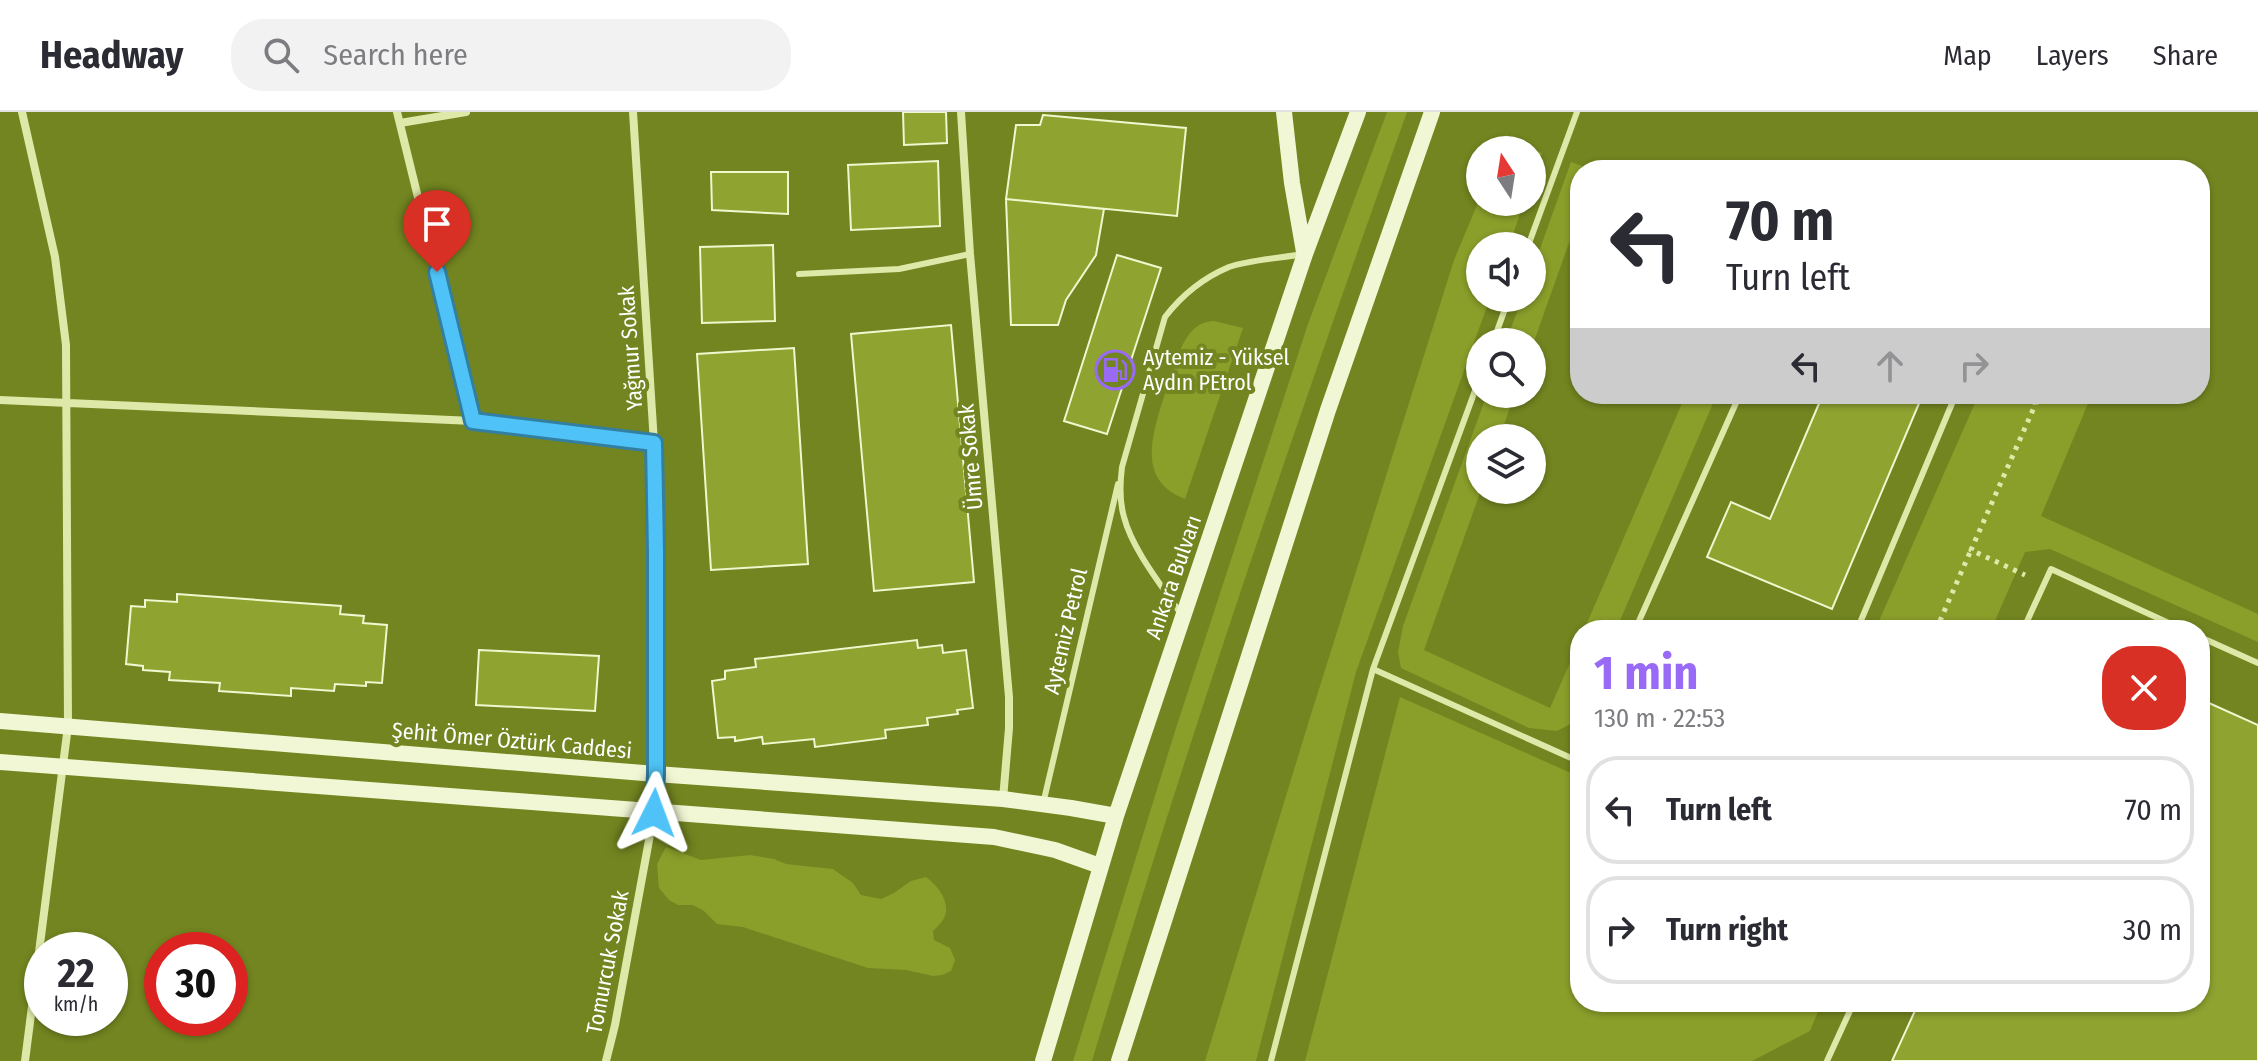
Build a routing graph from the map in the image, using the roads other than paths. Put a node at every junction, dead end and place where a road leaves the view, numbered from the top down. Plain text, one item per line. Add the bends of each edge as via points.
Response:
1 (22, 112) edge
2 (397, 112) edge
3 (466, 112) edge
4 (633, 112) edge
5 (961, 112) edge
6 (1284, 112) edge
7 (1358, 112) edge
8 (1432, 112) edge
9 (1577, 112) edge
10 (400, 123) junction
11 (1533, 232) edge
12 (970, 254) junction
13 (1305, 254) junction
14 (799, 274) dead end
15 (0, 400) edge
16 (67, 403) junction
17 (1736, 404) edge
18 (1952, 404) edge
19 (1469, 408) edge
20 (473, 421) junction
21 (654, 443) junction
22 (1122, 467) junction
23 (1183, 617) junction
24 (1639, 620) edge
25 (1861, 620) edge
26 (2028, 620) edge
27 (2162, 620) edge
28 (2210, 641) edge
29 (2258, 663) edge
30 (1373, 669) junction
31 (0, 721) edge
32 (68, 726) junction
33 (1570, 755) edge
34 (0, 762) edge
35 (63, 767) junction
36 (656, 774) junction
37 (1003, 799) junction
38 (1043, 804) junction
39 (654, 813) junction
40 (1116, 816) junction
41 (1100, 866) junction
42 (1849, 1012) edge
43 (25, 1061) edge
44 (606, 1061) edge
45 (1043, 1061) edge
46 (1119, 1061) edge
47 (1271, 1061) edge
48 (1827, 1061) edge

1 - 16 street via 55,257
2 - 10 street
3 - 10 street
4 - 21 street, Yağmur Sokak
5 - 12 street, Ümre Sokak
6 - 13 street
7 - 13 street, Ankara Bulvarı
8 - 46 street via 1328,410
9 - 11 lane
10 - 20 street
12 - 14 lane via 899,269
12 - 37 street, Ümre Sokak via 1009,697
13 - 22 lane, Aytemiz Petrol via 1231,266 1178,301 1165,317
13 - 23 street, Ankara Bulvarı
15 - 16 street
16 - 20 street
16 - 32 street
17 - 24 lane
18 - 25 lane
19 - 30 lane
20 - 21 street
21 - 36 street, Yağmur Sokak
22 - 23 lane, Aytemiz Petrol via 1124,518
22 - 38 lane, Aytemiz Petrol
23 - 40 street, Ankara Bulvarı
26 - 27 lane via 2051,569
28 - 29 lane
30 - 33 lane
30 - 47 lane
31 - 32 street, Şehit Ömer Öztürk Caddesi
32 - 35 street
32 - 36 street, Şehit Ömer Öztürk Caddesi
34 - 35 street
35 - 39 street
35 - 43 street
36 - 37 street, Şehit Ömer Öztürk Caddesi
36 - 39 street, Tomurcuk Sokak
37 - 38 street, Şehit Ömer Öztürk Caddesi
38 - 40 street, Şehit Ömer Öztürk Caddesi
39 - 41 street via 994,837
39 - 44 street, Tomurcuk Sokak
40 - 41 street, Ankara Bulvarı
41 - 45 street, Ankara Bulvarı
42 - 48 lane

